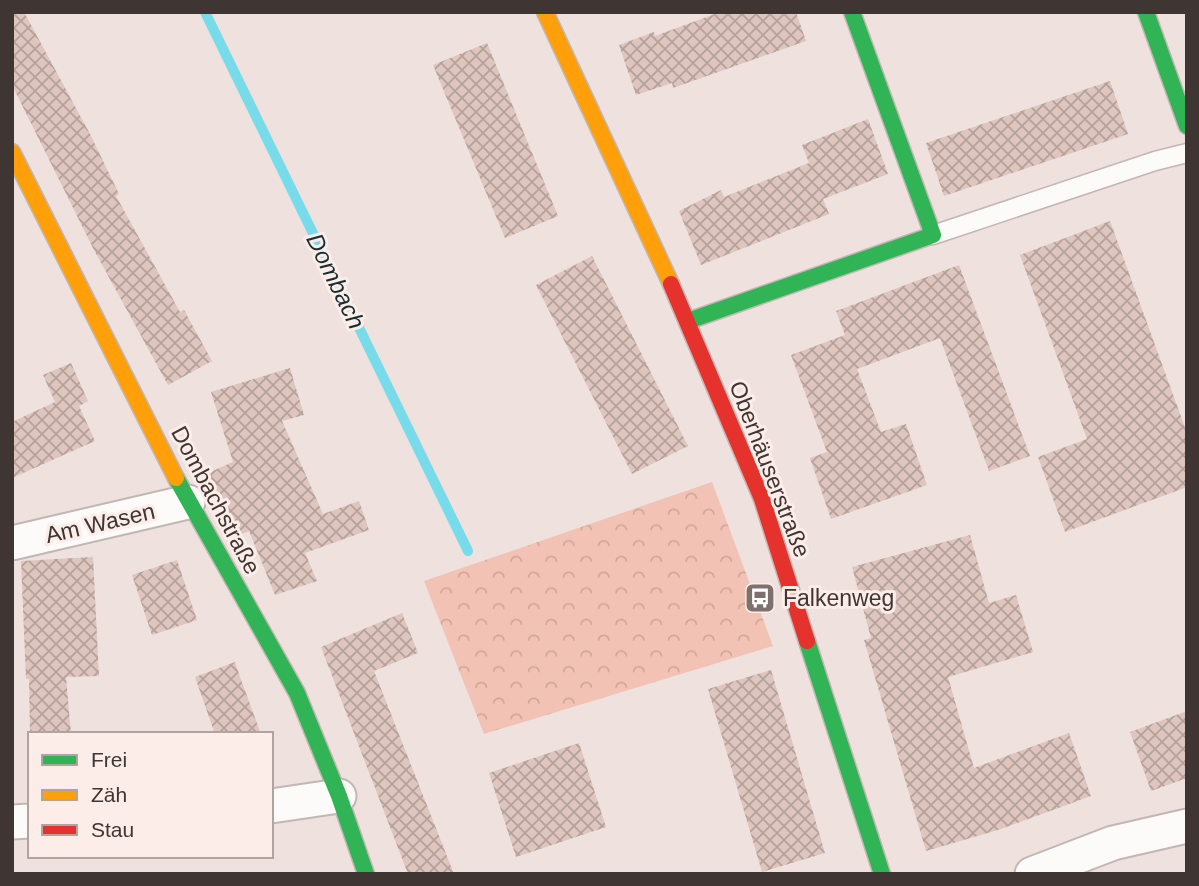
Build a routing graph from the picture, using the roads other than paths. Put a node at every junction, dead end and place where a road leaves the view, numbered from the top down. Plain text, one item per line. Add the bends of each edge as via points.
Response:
1 (545, 12) edge
2 (852, 12) edge
3 (1146, 12) edge
4 (1187, 127) edge
5 (12, 152) edge
6 (1187, 153) edge
7 (933, 235) junction
8 (688, 321) junction
9 (188, 502) junction
10 (12, 543) edge
11 (339, 796) junction
12 (273, 806) edge
13 (1187, 825) edge
14 (366, 874) edge
15 (882, 874) edge
16 (1032, 874) edge

1 - 8 street, Oberhäuserstraße
2 - 7 street
3 - 4 street
5 - 9 street, Dombachstraße
6 - 7 lane
7 - 8 street
8 - 15 street, Oberhäuserstraße via 762,499
9 - 10 street, Am Wasen
9 - 11 street, Dombachstraße via 297,693
11 - 12 street
11 - 14 street, Dombachstraße
13 - 16 street via 1113,843

